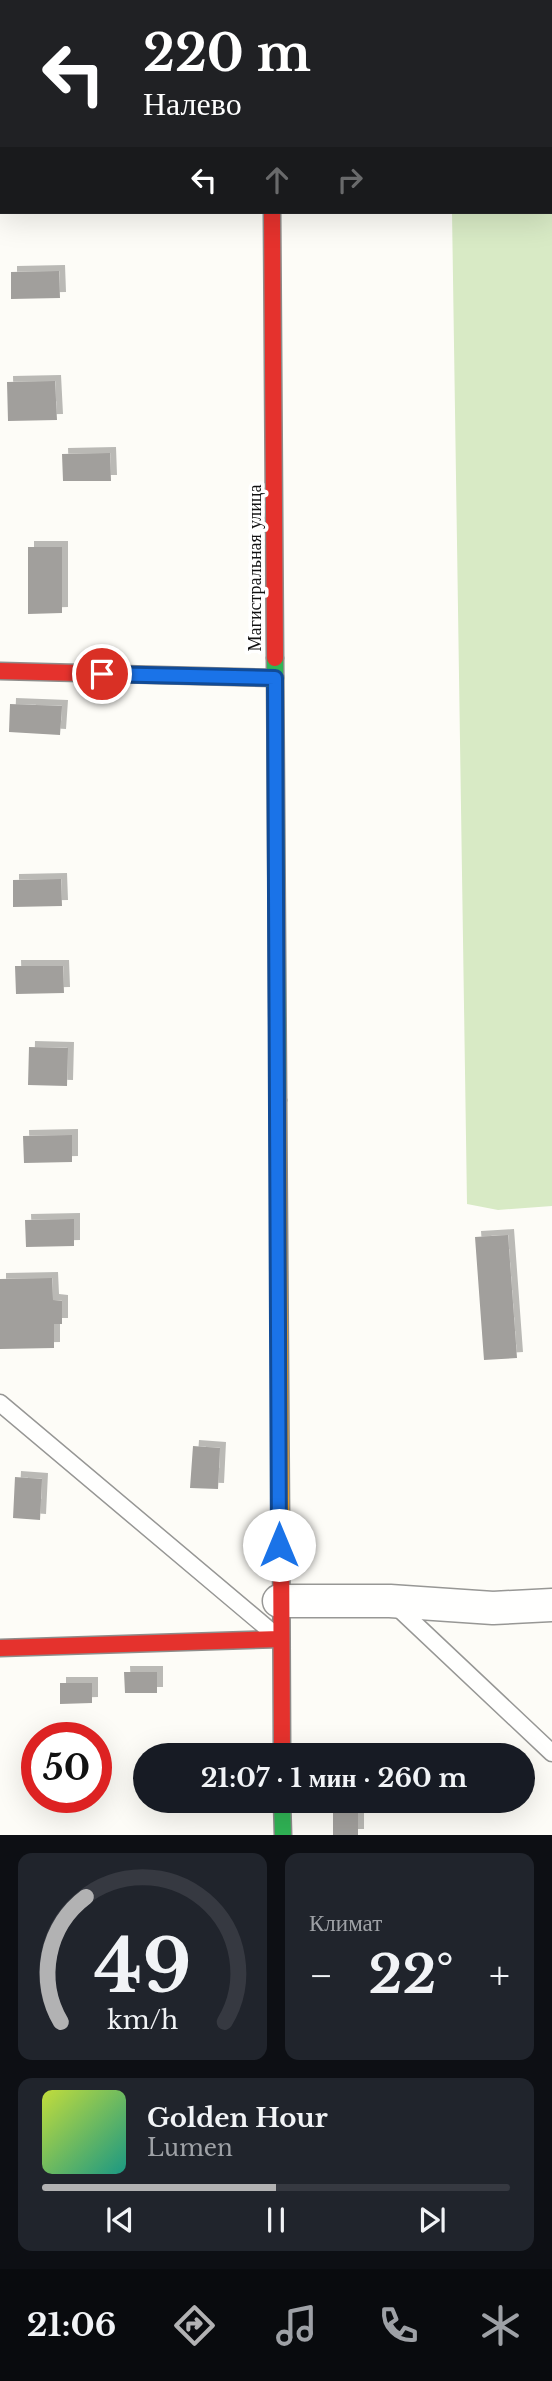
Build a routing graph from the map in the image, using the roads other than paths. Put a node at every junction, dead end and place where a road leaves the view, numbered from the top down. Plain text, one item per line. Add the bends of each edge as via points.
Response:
1 (272, 214) edge
2 (0, 671) edge
3 (275, 678) junction
4 (0, 1404) edge
5 (279, 1601) junction
6 (390, 1601) junction
7 (552, 1605) edge
8 (280, 1639) junction
9 (0, 1648) edge
10 (282, 1743) edge
11 (552, 1753) edge
12 (282, 1813) edge
13 (283, 1835) edge

1 - 3 main road, Магистральная улица
2 - 3 main road
3 - 5 main road, Магистральная улица
4 - 8 lane
5 - 6 street
5 - 8 main road, Магистральная улица
6 - 7 street via 493,1608
6 - 11 lane
8 - 9 main road
8 - 10 main road, Магистральная улица
12 - 13 main road

